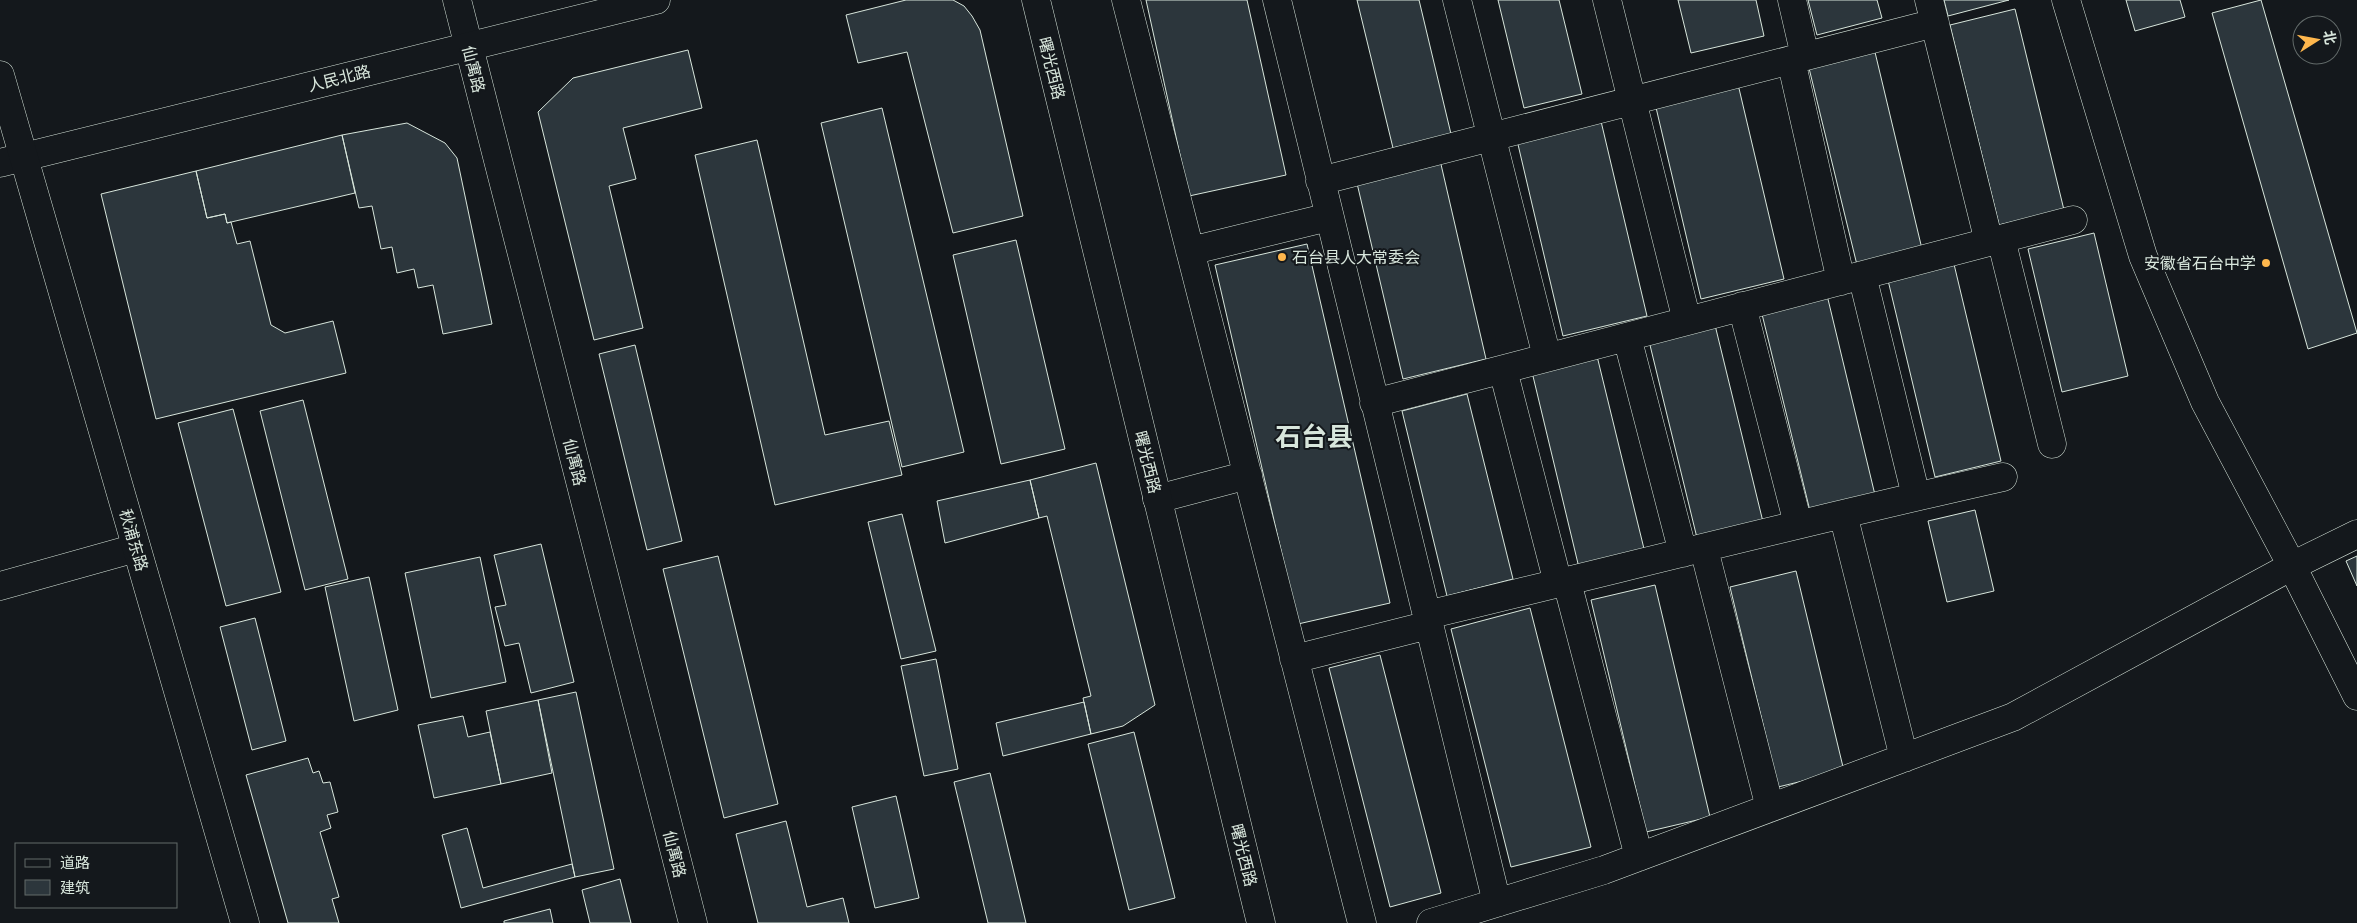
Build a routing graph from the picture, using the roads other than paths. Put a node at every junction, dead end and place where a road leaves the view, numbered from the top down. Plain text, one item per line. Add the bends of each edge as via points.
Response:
1 (456, 0) edge
2 (656, 0) edge
3 (1036, 0) edge
4 (1126, 0) edge
5 (1277, 0) edge
6 (1457, 0) edge
7 (1607, 0) edge
8 (1792, 0) edge
9 (2066, 0) edge
10 (1932, 12) edge
11 (468, 46) junction
12 (1798, 58) junction
13 (0, 74) edge
14 (1632, 100) junction
15 (1491, 137) junction
16 (12, 160) edge
17 (1320, 181) junction
18 (1329, 217) junction
19 (2074, 220) dead end
20 (1995, 240) junction
21 (1190, 252) junction
22 (1852, 278) junction
23 (1742, 306) junction
24 (1687, 321) junction
25 (1627, 337) junction
26 (1547, 357) junction
27 (1503, 370) junction
28 (1374, 402) junction
29 (2052, 444) dead end
30 (1248, 475) junction
31 (2003, 477) dead end
32 (1916, 496) junction
33 (1157, 499) junction
34 (1843, 514) junction
35 (1798, 524) junction
36 (2357, 534) edge
37 (136, 548) junction
38 (1693, 551) junction
39 (2292, 566) junction
40 (1562, 582) junction
41 (0, 586) edge
42 (1428, 620) junction
43 (1294, 659) junction
44 (2357, 696) edge
45 (1904, 758) junction
46 (1770, 808) junction
47 (1639, 857) junction
48 (1497, 903) junction
49 (245, 923) edge
50 (693, 923) edge
51 (1261, 923) edge
52 (1362, 923) edge
53 (1431, 923) edge

1 - 11 main road, 仙寓路
2 - 11 main road, 人民北路
3 - 33 main road, 曙光西路
4 - 21 main road
5 - 17 main road
6 - 15 main road
7 - 14 main road
8 - 12 main road
9 - 39 main road via 2144,256 2205,402
10 - 12 main road
10 - 20 main road
11 - 16 main road, 人民北路
11 - 50 main road, 仙寓路
12 - 14 main road
12 - 22 main road
13 - 16 main road, 秋浦东路
14 - 15 main road
14 - 24 main road
15 - 17 main road
15 - 26 main road
16 - 37 main road, 秋浦东路
17 - 18 main road
18 - 21 main road
18 - 28 main road
19 - 20 main road
20 - 22 main road
20 - 29 main road
21 - 30 main road
22 - 23 main road
22 - 32 main road
23 - 24 main road
23 - 35 main road
24 - 25 main road
25 - 26 main road
25 - 38 main road
26 - 27 main road
27 - 28 main road
27 - 40 main road
28 - 42 main road
30 - 33 main road
30 - 43 main road
31 - 32 main road
32 - 34 main road
33 - 51 main road, 曙光西路
34 - 35 main road
34 - 45 main road
35 - 38 main road
36 - 39 main road
37 - 41 main road
37 - 49 main road, 秋浦东路
38 - 40 main road
38 - 46 main road
39 - 44 main road
39 - 45 main road via 2013,717
40 - 42 main road
40 - 47 main road
42 - 43 main road
42 - 48 main road
43 - 52 main road
45 - 46 main road
46 - 47 main road
47 - 48 main road
48 - 53 main road

